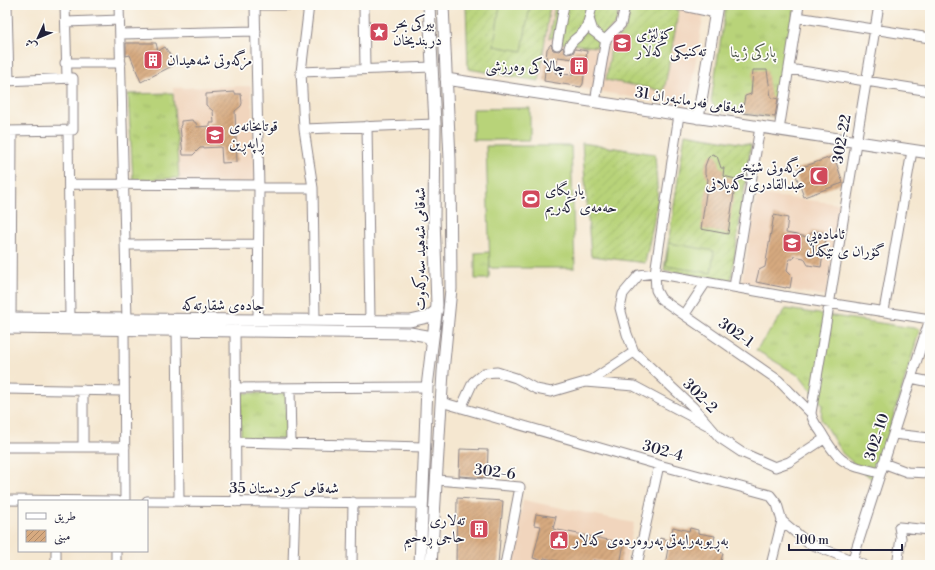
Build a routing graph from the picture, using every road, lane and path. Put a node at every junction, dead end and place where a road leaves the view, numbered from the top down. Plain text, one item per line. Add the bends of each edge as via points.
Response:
1 (7, 5) edge
2 (65, 5) edge
3 (119, 5) edge
4 (255, 5) edge
5 (309, 5) edge
6 (364, 5) edge
7 (429, 5) edge
8 (443, 5) edge
9 (564, 5) edge
10 (593, 5) edge
11 (625, 5) edge
12 (679, 5) edge
13 (799, 5) edge
14 (879, 5) edge
15 (716, 9) edge
16 (797, 17) junction
17 (589, 19) junction
18 (120, 20) junction
19 (66, 22) junction
20 (875, 30) junction
21 (256, 31) junction
22 (121, 34) junction
23 (930, 38) edge
24 (606, 41) junction
25 (557, 44) dead end
26 (569, 48) dead end
27 (65, 63) junction
28 (121, 63) junction
29 (432, 67) junction
30 (365, 69) junction
31 (789, 69) junction
32 (301, 72) junction
33 (67, 78) junction
34 (446, 79) junction
35 (7, 81) edge
36 (866, 81) junction
37 (930, 91) edge
38 (595, 102) junction
39 (679, 115) junction
40 (698, 118) junction
41 (435, 124) junction
42 (367, 126) junction
43 (760, 127) junction
44 (304, 129) junction
45 (68, 130) junction
46 (779, 130) junction
47 (9, 131) edge
48 (856, 142) junction
49 (912, 151) junction
50 (930, 154) edge
51 (69, 184) junction
52 (124, 185) junction
53 (259, 186) junction
54 (313, 188) junction
55 (258, 244) junction
56 (126, 245) junction
57 (655, 273) junction
58 (706, 282) junction
59 (734, 287) junction
60 (829, 302) junction
61 (437, 310) junction
62 (884, 311) junction
63 (685, 314) junction
64 (70, 319) junction
65 (930, 319) edge
66 (258, 320) junction
67 (315, 320) junction
68 (370, 320) junction
69 (7, 321) edge
70 (410, 321) junction
71 (125, 325) junction
72 (236, 330) junction
73 (177, 331) junction
74 (410, 333) junction
75 (432, 343) junction
76 (634, 352) junction
77 (911, 378) junction
78 (584, 382) junction
79 (930, 382) edge
80 (427, 387) junction
81 (235, 388) junction
82 (290, 388) junction
83 (5, 389) edge
84 (83, 390) junction
85 (124, 391) junction
86 (441, 402) junction
87 (461, 408) junction
88 (810, 413) junction
89 (712, 428) junction
90 (893, 434) junction
91 (824, 438) junction
92 (930, 438) edge
93 (235, 442) junction
94 (290, 444) junction
95 (83, 445) junction
96 (125, 446) junction
97 (5, 447) edge
98 (424, 447) junction
99 (883, 463) junction
100 (659, 465) junction
101 (880, 473) junction
102 (930, 473) edge
103 (437, 480) junction
104 (5, 500) edge
105 (18, 500) edge
106 (125, 500) edge
107 (148, 501) edge
108 (179, 501) junction
109 (236, 502) junction
110 (295, 502) junction
111 (353, 502) junction
112 (422, 503) junction
113 (782, 521) junction
114 (930, 530) edge
115 (56, 552) edge
116 (116, 552) edge
117 (852, 563) edge
118 (56, 565) edge
119 (116, 565) edge
120 (293, 565) edge
121 (352, 565) edge
122 (420, 565) edge
123 (432, 565) edge
124 (505, 565) edge
125 (637, 565) edge
126 (771, 565) edge
127 (864, 565) edge
128 (897, 565) edge

1 - 35 street
2 - 19 street
3 - 18 street
4 - 5 street
4 - 21 street
5 - 32 street
6 - 30 street
7 - 29 main road, شەقامی شەهید سەرکەوت
8 - 34 main road, شەقامی شەهید سەرکەوت
9 - 25 street
10 - 17 street
11 - 24 street via 621,24
12 - 15 street
13 - 16 street
14 - 20 street, 302-22
15 - 40 main road
16 - 20 street
16 - 31 street
17 - 24 street via 593,31
17 - 26 street via 585,30 570,43
18 - 19 street
18 - 22 street
19 - 27 street
20 - 23 street
20 - 36 street, 302-22
21 - 22 street
21 - 53 street
22 - 28 street
24 - 38 street
27 - 28 street
27 - 33 street
28 - 52 street
29 - 30 street
29 - 41 main road, شەقامی شەهید سەرکەوت
30 - 32 street
31 - 36 street
31 - 46 street
32 - 44 street
33 - 35 street
33 - 45 street via 73,78 73,130
34 - 38 main road, شەقامی فەرمانبەران 31
34 - 86 main road, شەقامی شەهید سەرکەوت via 450,159 451,289
36 - 37 street
36 - 48 street, 302-22
38 - 39 main road, شەقامی فەرمانبەران 31
39 - 40 main road, شەقامی فەرمانبەران 31
39 - 57 street, 302-1
40 - 43 main road, شەقامی فەرمانبەران 31
41 - 42 street
41 - 61 main road, شەقامی شەهید سەرکەوت via 434,218
42 - 44 street
42 - 68 street
43 - 46 main road, شەقامی فەرمانبەران 31
43 - 59 street
44 - 54 street
45 - 47 street
45 - 51 street
46 - 48 main road, شەقامی فەرمانبەران 31
47 - 69 street
48 - 49 main road, شەقامی فەرمانبەران 31
48 - 60 street, 302-22
49 - 50 main road, شەقامی فەرمانبەران 31
49 - 62 street
51 - 52 street
51 - 64 street
52 - 53 street
52 - 56 street
53 - 54 street
53 - 55 street
54 - 67 street
55 - 56 street
55 - 66 street
56 - 71 street
57 - 58 street
57 - 63 street, 302-1 via 656,290 661,299
57 - 76 street, 302-2 via 639,275 623,294 620,308 626,334
58 - 59 street
58 - 63 street
59 - 60 street
60 - 62 street
60 - 88 street, 302-22
61 - 70 main road, جادەی شقارتەکە via 428,317
61 - 75 main road, شەقامی شەهید سەرکەوت
62 - 65 street
63 - 88 street, 302-1 via 778,380
64 - 69 main road, جادەی شقارتەکە
64 - 71 main road, جادەی شقارتەکە
65 - 77 street, 302-10
66 - 67 main road, جادەی شقارتەکە
66 - 71 main road, جادەی شقارتەکە
67 - 68 main road, جادەی شقارتەکە
68 - 70 main road, جادەی شقارتەکە
69 - 71 main road, جادەی شقارتەکە
70 - 74 main road
71 - 73 main road, جادەی شقارتەکە
71 - 85 street
72 - 73 main road, جادەی شقارتەکە
72 - 74 main road, جادەی شقارتەکە
72 - 81 street
73 - 108 street
74 - 75 main road, جادەی شقارتەکە via 427,336
75 - 80 main road, شەقامی شەهید سەرکەوت
76 - 78 street via 592,380
76 - 89 street, 302-2
77 - 79 street
77 - 90 street, 302-10
78 - 87 street via 551,392 536,389 516,378 497,372 484,373 473,382
78 - 89 street via 634,386
80 - 82 street
80 - 98 main road, شەقامی شەهید سەرکەوت
81 - 82 street
81 - 93 street
82 - 94 street
83 - 84 street
84 - 85 street
84 - 95 street
85 - 96 street
86 - 87 street, 302-4
86 - 103 main road, شەقامی شەهید سەرکەوت
87 - 100 street, 302-4
88 - 91 street, 302-1
89 - 91 street, 302-2 via 720,438 742,452 775,467 789,462
90 - 92 street
90 - 99 street, 302-10
91 - 101 street, 302-1 via 845,464
93 - 94 street
93 - 109 street
94 - 98 street
95 - 96 street
95 - 97 street
96 - 106 street
98 - 112 main road, شەقامی شەهید سەرکەوت
99 - 101 street, 302-10
99 - 102 street via 907,472
100 - 113 street, 302-4 via 770,495 777,504
100 - 125 street
101 - 117 street, 302-10
103 - 123 main road, شەقامی شەهید سەرکەوت
103 - 124 street, 302-6 via 520,487
104 - 105 street
107 - 108 street, شەقامی کوردستان 35
108 - 109 street, شەقامی کوردستان 35
109 - 110 street, شەقامی کوردستان 35
110 - 111 street, شەقامی کوردستان 35
110 - 120 street
111 - 112 street, شەقامی کوردستان 35
111 - 121 street
112 - 122 main road, شەقامی شەهید سەرکەوت
113 - 117 street via 808,543
113 - 126 street
114 - 128 street via 899,527 901,538
115 - 118 street
116 - 119 street
117 - 127 street

